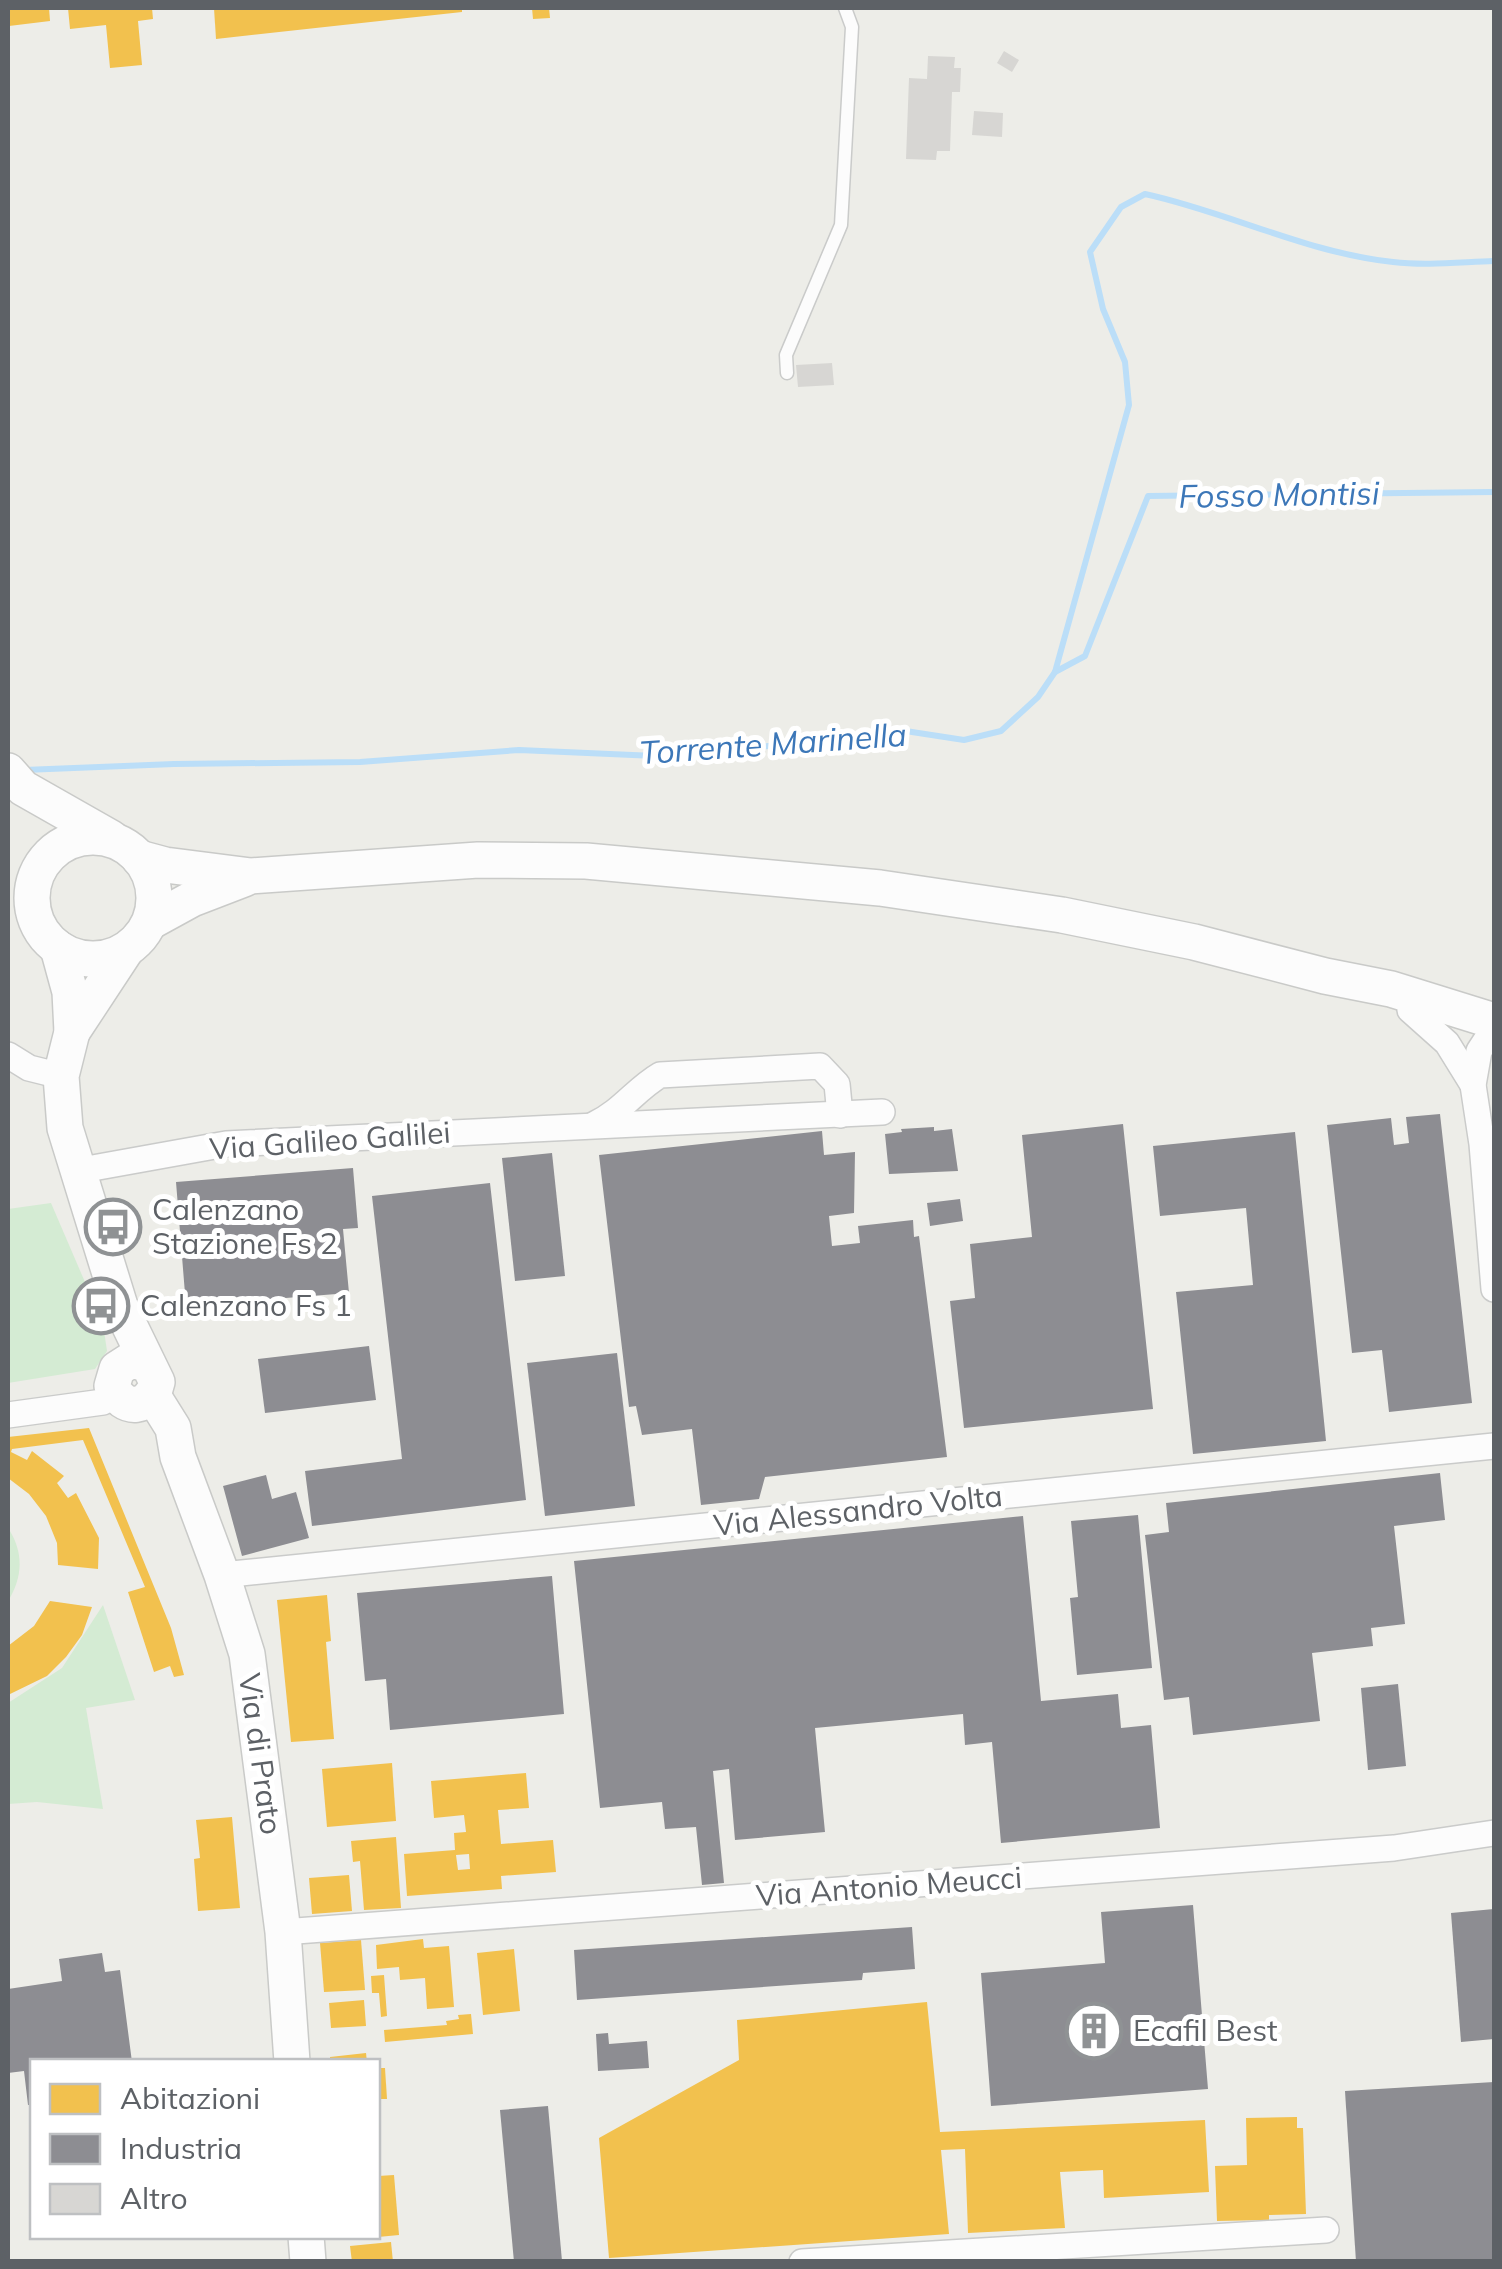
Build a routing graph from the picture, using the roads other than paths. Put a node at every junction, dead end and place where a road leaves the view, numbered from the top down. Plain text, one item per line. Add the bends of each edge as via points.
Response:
1 (845, 8) edge
2 (786, 373) dead end
3 (16, 779) edge
4 (128, 849) junction
5 (28, 876) edge
6 (251, 876) junction
7 (150, 922) junction
8 (36, 934) edge
9 (126, 950) junction
10 (1325, 976) junction
11 (1410, 1010) junction
12 (1493, 1031) edge
13 (72, 1032) junction
14 (8, 1055) edge
15 (61, 1076) junction
16 (1474, 1085) junction
17 (638, 1092) junction
18 (1494, 1104) edge
19 (882, 1112) dead end
20 (840, 1115) junction
21 (654, 1125) junction
22 (586, 1128) junction
23 (1482, 1144) junction
24 (76, 1171) junction
25 (1490, 1178) edge
26 (1494, 1289) edge
27 (136, 1384) junction
28 (8, 1415) edge
29 (1494, 1446) edge
30 (222, 1575) junction
31 (1494, 1833) edge
32 (282, 1932) junction
33 (292, 2059) edge
34 (1326, 2230) dead end
35 (951, 2257) edge
36 (802, 2262) edge

1 - 2 lane via 852,27 841,225 786,355
3 - 4 main road, Via di Prato
3 - 5 main road, Via di Prato via 35,821
4 - 5 main road via 95,836 74,839
4 - 6 main road via 165,866
4 - 7 main road via 152,882
5 - 8 main road, Via di Prato
6 - 7 main road
6 - 10 main road via 478,860 586,861 1062,915
7 - 9 main road, Via di Prato
8 - 9 main road via 84,959
8 - 13 main road, Via di Prato via 70,992
9 - 13 main road, Via di Prato
10 - 11 main road
10 - 12 main road via 1391,989
11 - 12 main road
11 - 16 street via 1447,1043
12 - 16 street via 1479,1051
13 - 15 main road, Via di Prato
14 - 15 street
15 - 24 main road, Via di Prato via 64,1128
16 - 23 street
17 - 20 street, Via Galileo Galilei via 660,1075 820,1066 837,1084
17 - 21 street via 640,1113
17 - 22 street, Via Galileo Galilei
18 - 23 street
19 - 20 street, Via Galileo Galilei
20 - 21 street, Via Galileo Galilei
21 - 22 street, Via Galileo Galilei
22 - 24 street, Via Galileo Galilei via 226,1144
23 - 25 street
24 - 27 main road, Via di Prato via 120,1306
25 - 26 street
27 - 28 street via 103,1402
27 - 30 main road, Via di Prato via 173,1428
29 - 30 street, Via Alessandro Volta
30 - 32 main road, Via di Prato via 246,1654
31 - 32 street, Via Antonio Meucci via 1394,1848
32 - 33 main road, Via di Prato
34 - 35 street
35 - 36 street

